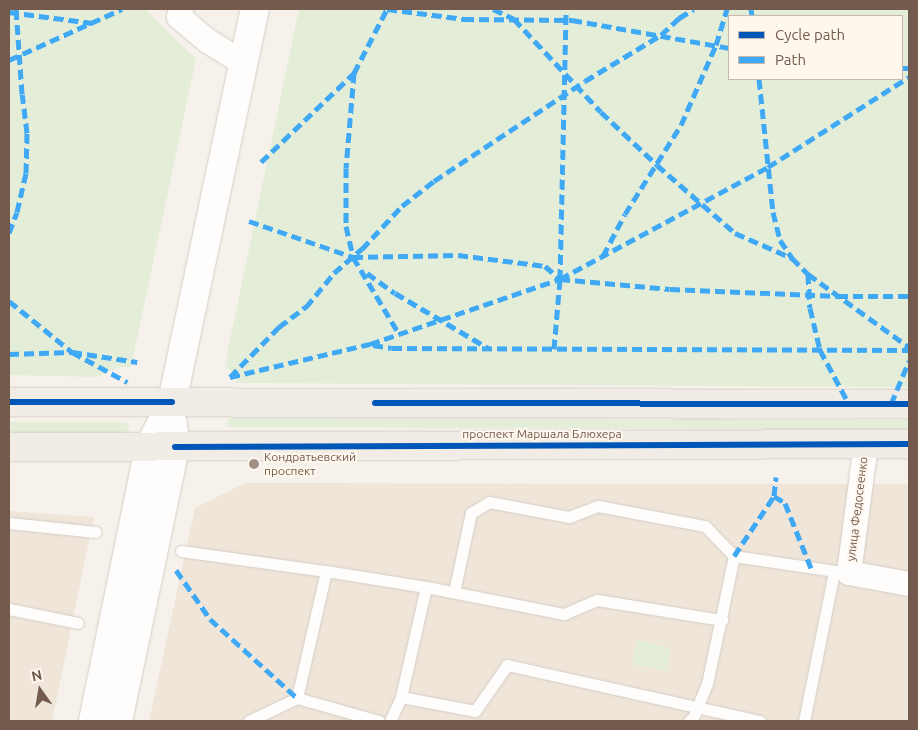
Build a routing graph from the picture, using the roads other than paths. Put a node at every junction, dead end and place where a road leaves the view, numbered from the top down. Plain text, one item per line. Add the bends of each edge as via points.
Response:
1 (255, 9) edge
2 (177, 12) edge
3 (243, 63) junction
4 (9, 402) edge
5 (172, 402) junction
6 (909, 404) edge
7 (866, 444) junction
8 (909, 444) edge
9 (9, 447) edge
10 (162, 447) junction
11 (9, 523) edge
12 (96, 532) dead end
13 (181, 550) dead end
14 (734, 556) junction
15 (326, 571) junction
16 (842, 573) junction
17 (909, 584) edge
18 (426, 587) junction
19 (454, 592) junction
20 (9, 609) edge
21 (722, 620) junction
22 (78, 622) dead end
23 (401, 697) junction
24 (297, 698) junction
25 (698, 706) junction
26 (474, 716) edge
27 (93, 721) edge
28 (118, 721) edge
29 (249, 721) edge
30 (379, 721) edge
31 (390, 721) edge
32 (689, 721) edge
33 (760, 721) edge
34 (804, 721) edge

1 - 3 main road
2 - 3 street via 208,41
3 - 5 main road
4 - 5 main road
5 - 6 main road
5 - 10 main road
7 - 8 main road, проспект Маршала Блюхера
7 - 10 main road, проспект Маршала Блюхера
7 - 16 street, улица Федосеенко
9 - 10 main road, проспект Маршала Блюхера
10 - 27 main road
10 - 28 main road
11 - 12 lane
13 - 15 lane
14 - 16 lane
14 - 19 lane via 705,526 598,506 569,517 489,502 470,513
14 - 21 lane
15 - 18 lane
15 - 24 lane
16 - 17 street, улица Федосеенко
16 - 34 lane
18 - 19 lane
18 - 23 lane
19 - 21 lane via 564,614 597,600
20 - 22 lane
21 - 25 lane via 707,684
23 - 26 lane
23 - 31 lane
24 - 29 lane
24 - 30 lane
25 - 26 lane via 507,665
25 - 32 lane
25 - 33 lane

